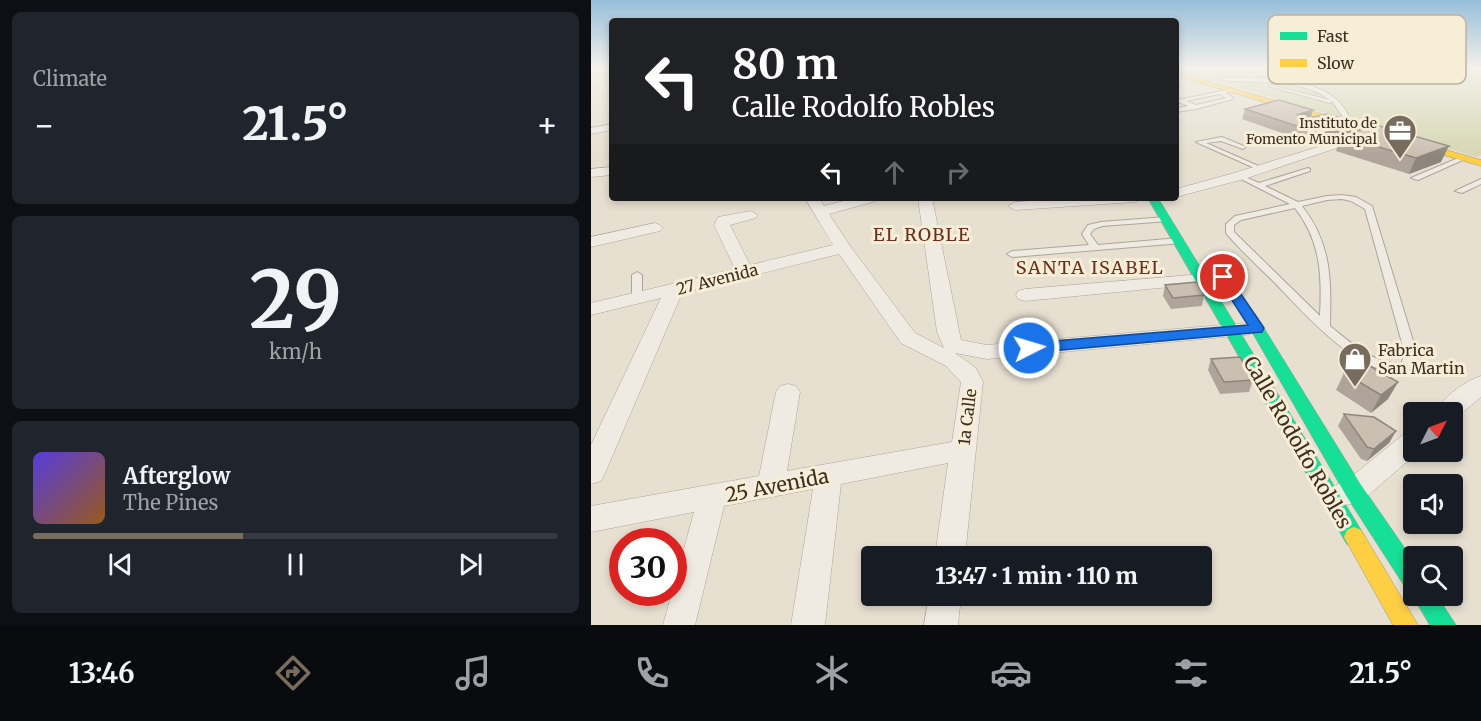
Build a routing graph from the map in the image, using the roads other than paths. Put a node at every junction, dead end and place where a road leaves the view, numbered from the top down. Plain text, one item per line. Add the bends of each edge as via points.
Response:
1 (1230, 97) edge
2 (1266, 97) edge
3 (1268, 97) edge
4 (1288, 97) edge
5 (1314, 97) edge
6 (1331, 97) edge
7 (1179, 100) edge
8 (1337, 103) junction
9 (1196, 107) junction
10 (1179, 110) edge
11 (1331, 113) junction
12 (1346, 116) junction
13 (1314, 123) edge
14 (609, 128) edge
15 (591, 131) edge
16 (1378, 132) junction
17 (1242, 147) dead end
18 (1463, 158) junction
19 (1481, 162) edge
20 (1261, 169) junction
21 (1308, 170) dead end
22 (609, 171) edge
23 (591, 173) edge
24 (1239, 176) junction
25 (1415, 178) dead end
26 (1481, 181) edge
27 (1260, 185) junction
28 (1459, 191) dead end
29 (1179, 192) edge
30 (847, 201) edge
31 (925, 201) edge
32 (1089, 201) edge
33 (1155, 201) edge
34 (816, 205) edge
35 (1297, 205) junction
36 (1015, 206) edge
37 (751, 215) dead end
38 (1166, 219) junction
39 (655, 228) dead end
40 (1179, 241) junction
41 (591, 242) edge
42 (1095, 247) junction
43 (843, 248) junction
44 (1204, 248) dead end
45 (1012, 254) dead end
46 (745, 272) junction
47 (637, 275) dead end
48 (1223, 277) junction
49 (1202, 279) junction
50 (674, 289) junction
51 (1025, 295) dead end
52 (637, 298) junction
53 (591, 309) edge
54 (1325, 327) junction
55 (1257, 328) junction
56 (1233, 330) junction
57 (1481, 384) edge
58 (789, 392) dead end
59 (1459, 402) edge
60 (1403, 449) edge
61 (963, 450) junction
62 (591, 473) edge
63 (829, 474) junction
64 (771, 486) junction
65 (1343, 495) junction
66 (713, 498) junction
67 (591, 519) edge
68 (951, 546) edge
69 (1403, 567) edge
70 (944, 606) edge
71 (1431, 606) edge
72 (679, 623) dead end
73 (808, 625) edge
74 (941, 625) edge
75 (1405, 625) edge
76 (1444, 625) edge

1 - 9 lane
2 - 11 main road
3 - 11 main road
4 - 11 lane
5 - 8 lane
6 - 8 lane
7 - 9 lane
8 - 12 lane
9 - 10 lane
11 - 12 main road
11 - 13 lane
11 - 16 main road
12 - 16 main road
14 - 15 street
16 - 18 main road
16 - 19 main road
16 - 20 street
17 - 20 lane via 1222,139 1199,142
18 - 19 main road
18 - 25 lane
20 - 24 street
21 - 27 lane
22 - 23 street
24 - 27 lane
24 - 29 street
26 - 28 lane
27 - 35 lane
30 - 34 street
31 - 56 street via 952,344 987,352
32 - 36 street
33 - 38 main road, Calle Rodolfo Robles
34 - 43 street, 1a Calle
35 - 54 lane via 1309,218 1324,257
35 - 54 lane via 1237,218 1230,224 1230,233
35 - 54 lane via 1343,197 1368,208 1411,354 1405,368 1393,370
37 - 46 street via 723,220 722,225
38 - 40 main road, Calle Rodolfo Robles
38 - 42 lane via 1091,227 1086,234
39 - 41 street
40 - 42 lane
40 - 49 main road, Calle Rodolfo Robles
42 - 45 lane
43 - 46 street, 27 Avenida
43 - 61 street, 1a Calle via 908,338 968,372 972,382
44 - 48 main road, Calle Rodolfo Robles
46 - 50 street, 27 Avenida
47 - 52 lane
48 - 49 street
48 - 55 main road, Calle Rodolfo Robles
49 - 51 street
49 - 56 main road, Calle Rodolfo Robles
50 - 52 street, 27 Avenida
50 - 62 street
52 - 53 street, 27 Avenida
55 - 56 street
55 - 65 main road, Calle Rodolfo Robles
56 - 65 main road, Calle Rodolfo Robles
57 - 59 street
58 - 64 street
60 - 65 street
61 - 63 street, 25 Avenida
61 - 68 street, 1a Calle
63 - 64 street, 25 Avenida
63 - 73 street
64 - 66 street, 25 Avenida
65 - 69 main road, Calle Rodolfo Robles
65 - 75 main road, Calle Rodolfo Robles
66 - 67 street, 25 Avenida
66 - 72 street
70 - 74 street
71 - 76 main road

